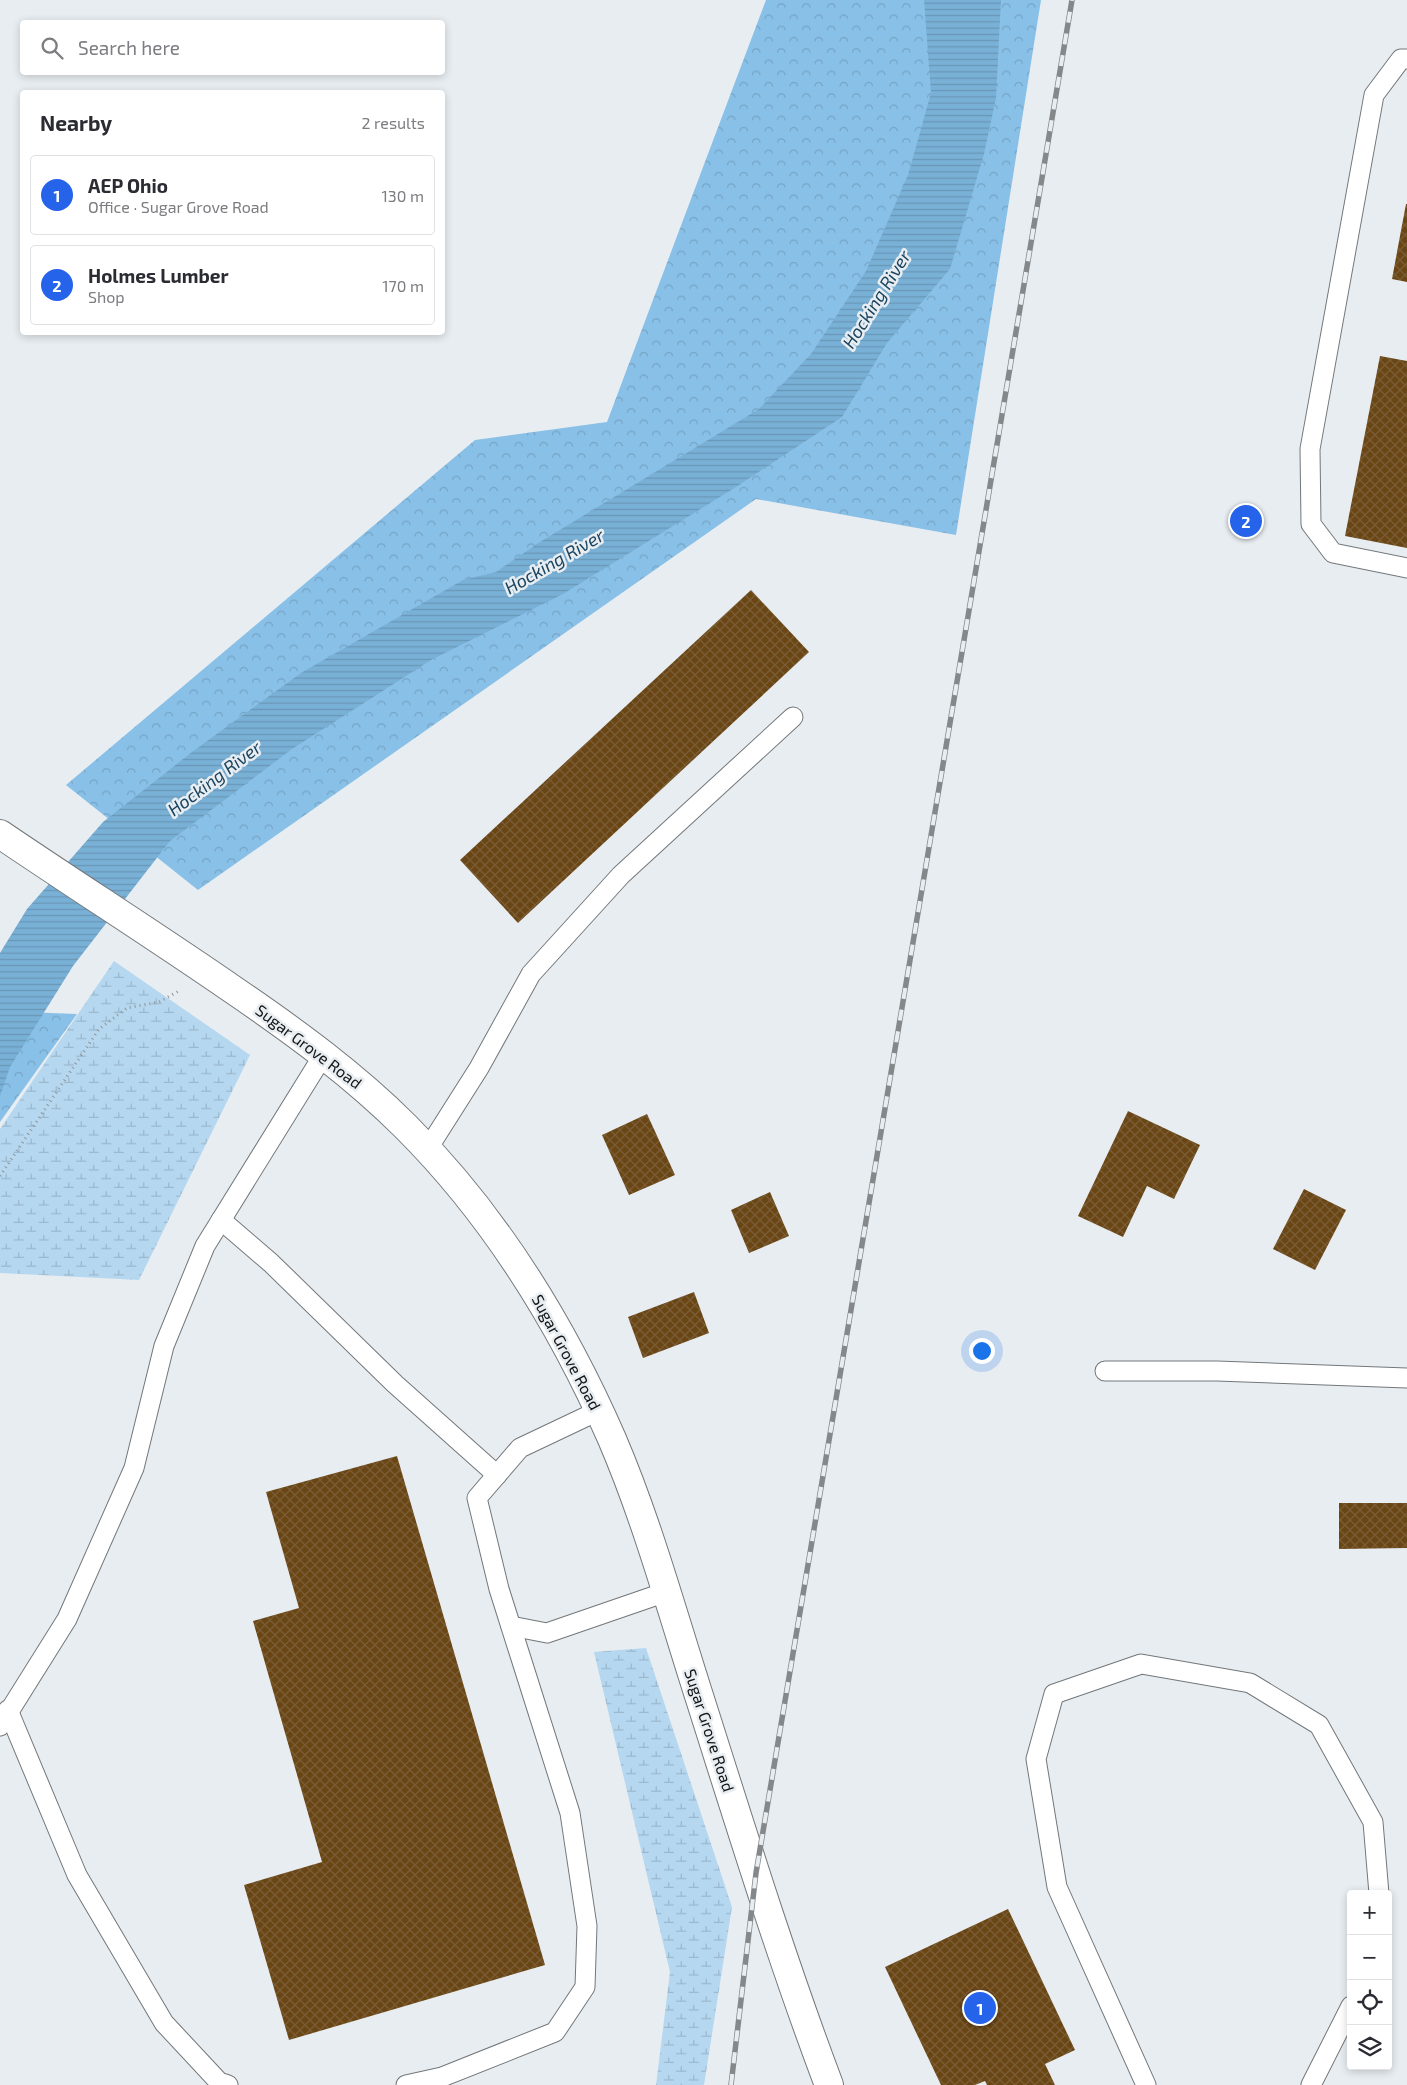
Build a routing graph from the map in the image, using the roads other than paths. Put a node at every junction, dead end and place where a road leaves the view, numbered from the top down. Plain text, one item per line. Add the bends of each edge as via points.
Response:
1 (1407, 59) edge
2 (1407, 568) edge
3 (793, 717) dead end
4 (0, 834) edge
5 (324, 1054) junction
6 (427, 1150) junction
7 (221, 1220) junction
8 (1105, 1371) dead end
9 (1407, 1378) edge
10 (598, 1411) junction
11 (497, 1475) junction
12 (666, 1592) junction
13 (510, 1626) junction
14 (3, 1715) edge
15 (1379, 1890) edge
16 (1347, 2014) edge
17 (228, 2085) edge
18 (406, 2085) edge
19 (829, 2085) edge
20 (1146, 2085) edge
21 (1312, 2085) edge

1 - 2 lane via 1401,59 1374,95 1310,449 1311,524 1332,553
3 - 6 lane via 621,875 531,974 479,1068
4 - 5 street, Sugar Grove Road via 158,938
5 - 6 street, Sugar Grove Road
5 - 7 lane
6 - 10 street, Sugar Grove Road via 456,1182 530,1283 569,1349
7 - 11 lane via 271,1262 395,1384
7 - 14 lane via 205,1246 164,1346 134,1468 67,1619
8 - 9 lane via 1217,1371
10 - 11 lane via 520,1448
10 - 12 street, Sugar Grove Road via 644,1522
11 - 13 lane via 477,1498
12 - 13 lane via 547,1633
12 - 19 street, Sugar Grove Road via 738,1820
13 - 18 lane via 570,1813 587,1926 585,1987 555,2032 442,2076
14 - 17 lane via 76,1875 164,2023 219,2082
15 - 20 lane via 1373,1822 1319,1725 1250,1683 1141,1664 1054,1694 1036,1759 1057,1887
16 - 21 lane

